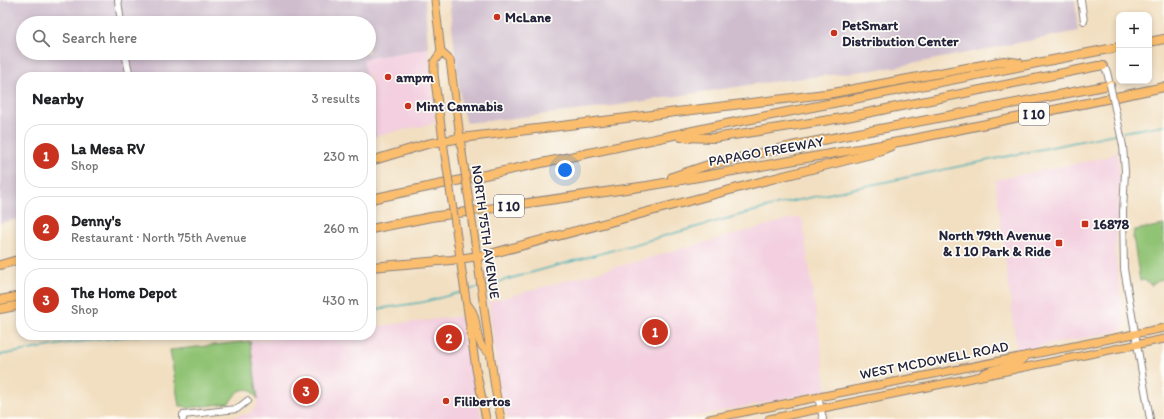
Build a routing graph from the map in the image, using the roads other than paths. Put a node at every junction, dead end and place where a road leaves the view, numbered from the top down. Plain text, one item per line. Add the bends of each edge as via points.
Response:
1 (118, 0) edge
2 (436, 0) edge
3 (1081, 0) edge
4 (120, 16) edge
5 (1084, 21) dead end
6 (1164, 39) edge
7 (1152, 41) edge
8 (1116, 49) edge
9 (440, 52) junction
10 (126, 60) edge
11 (1027, 64) junction
12 (1103, 66) joint
13 (129, 72) edge
14 (1110, 85) junction
15 (1164, 87) edge
16 (668, 136) junction
17 (460, 138) junction
18 (443, 141) junction
19 (904, 141) junction
20 (376, 159) edge
21 (647, 186) junction
22 (376, 198) edge
23 (376, 228) edge
24 (477, 256) junction
25 (460, 259) junction
26 (16, 260) edge
27 (0, 265) edge
28 (16, 266) edge
29 (376, 267) edge
30 (0, 268) edge
31 (16, 297) edge
32 (0, 300) edge
33 (466, 302) junction
34 (16, 306) edge
35 (0, 309) edge
36 (1164, 328) edge
37 (1136, 333) junction
38 (1164, 339) edge
39 (1138, 345) junction
40 (490, 353) junction
41 (1026, 355) junction
42 (948, 371) junction
43 (980, 376) junction
44 (950, 382) junction
45 (818, 397) junction
46 (247, 401) dead end
47 (821, 408) junction
48 (183, 417) edge
49 (486, 419) edge
50 (501, 419) edge
51 (709, 419) edge
52 (769, 419) edge
53 (823, 419) edge
54 (1150, 419) edge

1 - 4 street
2 - 9 main road, NORTH 75TH AVENUE
3 - 5 street
6 - 7 highway
8 - 11 highway, I 10
9 - 17 main road, NORTH 75TH AVENUE via 450,60
9 - 18 main road, NORTH 75TH AVENUE via 434,62
10 - 13 street
11 - 16 highway, I 10
11 - 17 highway via 1004,61 847,91
12 - 14 street
12 - 16 highway via 842,118 714,138
14 - 21 highway via 791,146 708,165
14 - 37 street, bridge via 1123,146 1124,269
15 - 19 highway, PAPAGO FREEWAY / I 10
16 - 22 highway, I 10
17 - 18 highway
17 - 24 main road, NORTH 75TH AVENUE, bridge
18 - 20 highway
18 - 25 main road, NORTH 75TH AVENUE, bridge
19 - 21 highway, PAPAGO FREEWAY / I 10
19 - 24 highway via 872,154
21 - 23 highway, PAPAGO FREEWAY / I 10 via 431,217
24 - 25 highway
24 - 40 main road, NORTH 75TH AVENUE
25 - 29 highway
25 - 33 main road, NORTH 75TH AVENUE
26 - 27 highway
28 - 30 highway
31 - 32 highway
33 - 40 main road via 473,313 479,340
33 - 49 main road, NORTH 75TH AVENUE
34 - 35 highway
36 - 37 main road, WEST MCDOWELL ROAD
37 - 39 street
37 - 41 main road, WEST MCDOWELL ROAD
38 - 39 main road, WEST MCDOWELL ROAD
39 - 43 main road, WEST MCDOWELL ROAD
39 - 54 street
40 - 50 main road, NORTH 75TH AVENUE
41 - 42 main road, WEST MCDOWELL ROAD
41 - 43 main road via 1021,360 991,369
42 - 44 main road
42 - 45 main road, WEST MCDOWELL ROAD
43 - 44 main road, WEST MCDOWELL ROAD
44 - 47 main road, WEST MCDOWELL ROAD
45 - 47 street
45 - 51 main road, WEST MCDOWELL ROAD
46 - 48 street via 237,409
47 - 52 main road, WEST MCDOWELL ROAD
47 - 53 street

